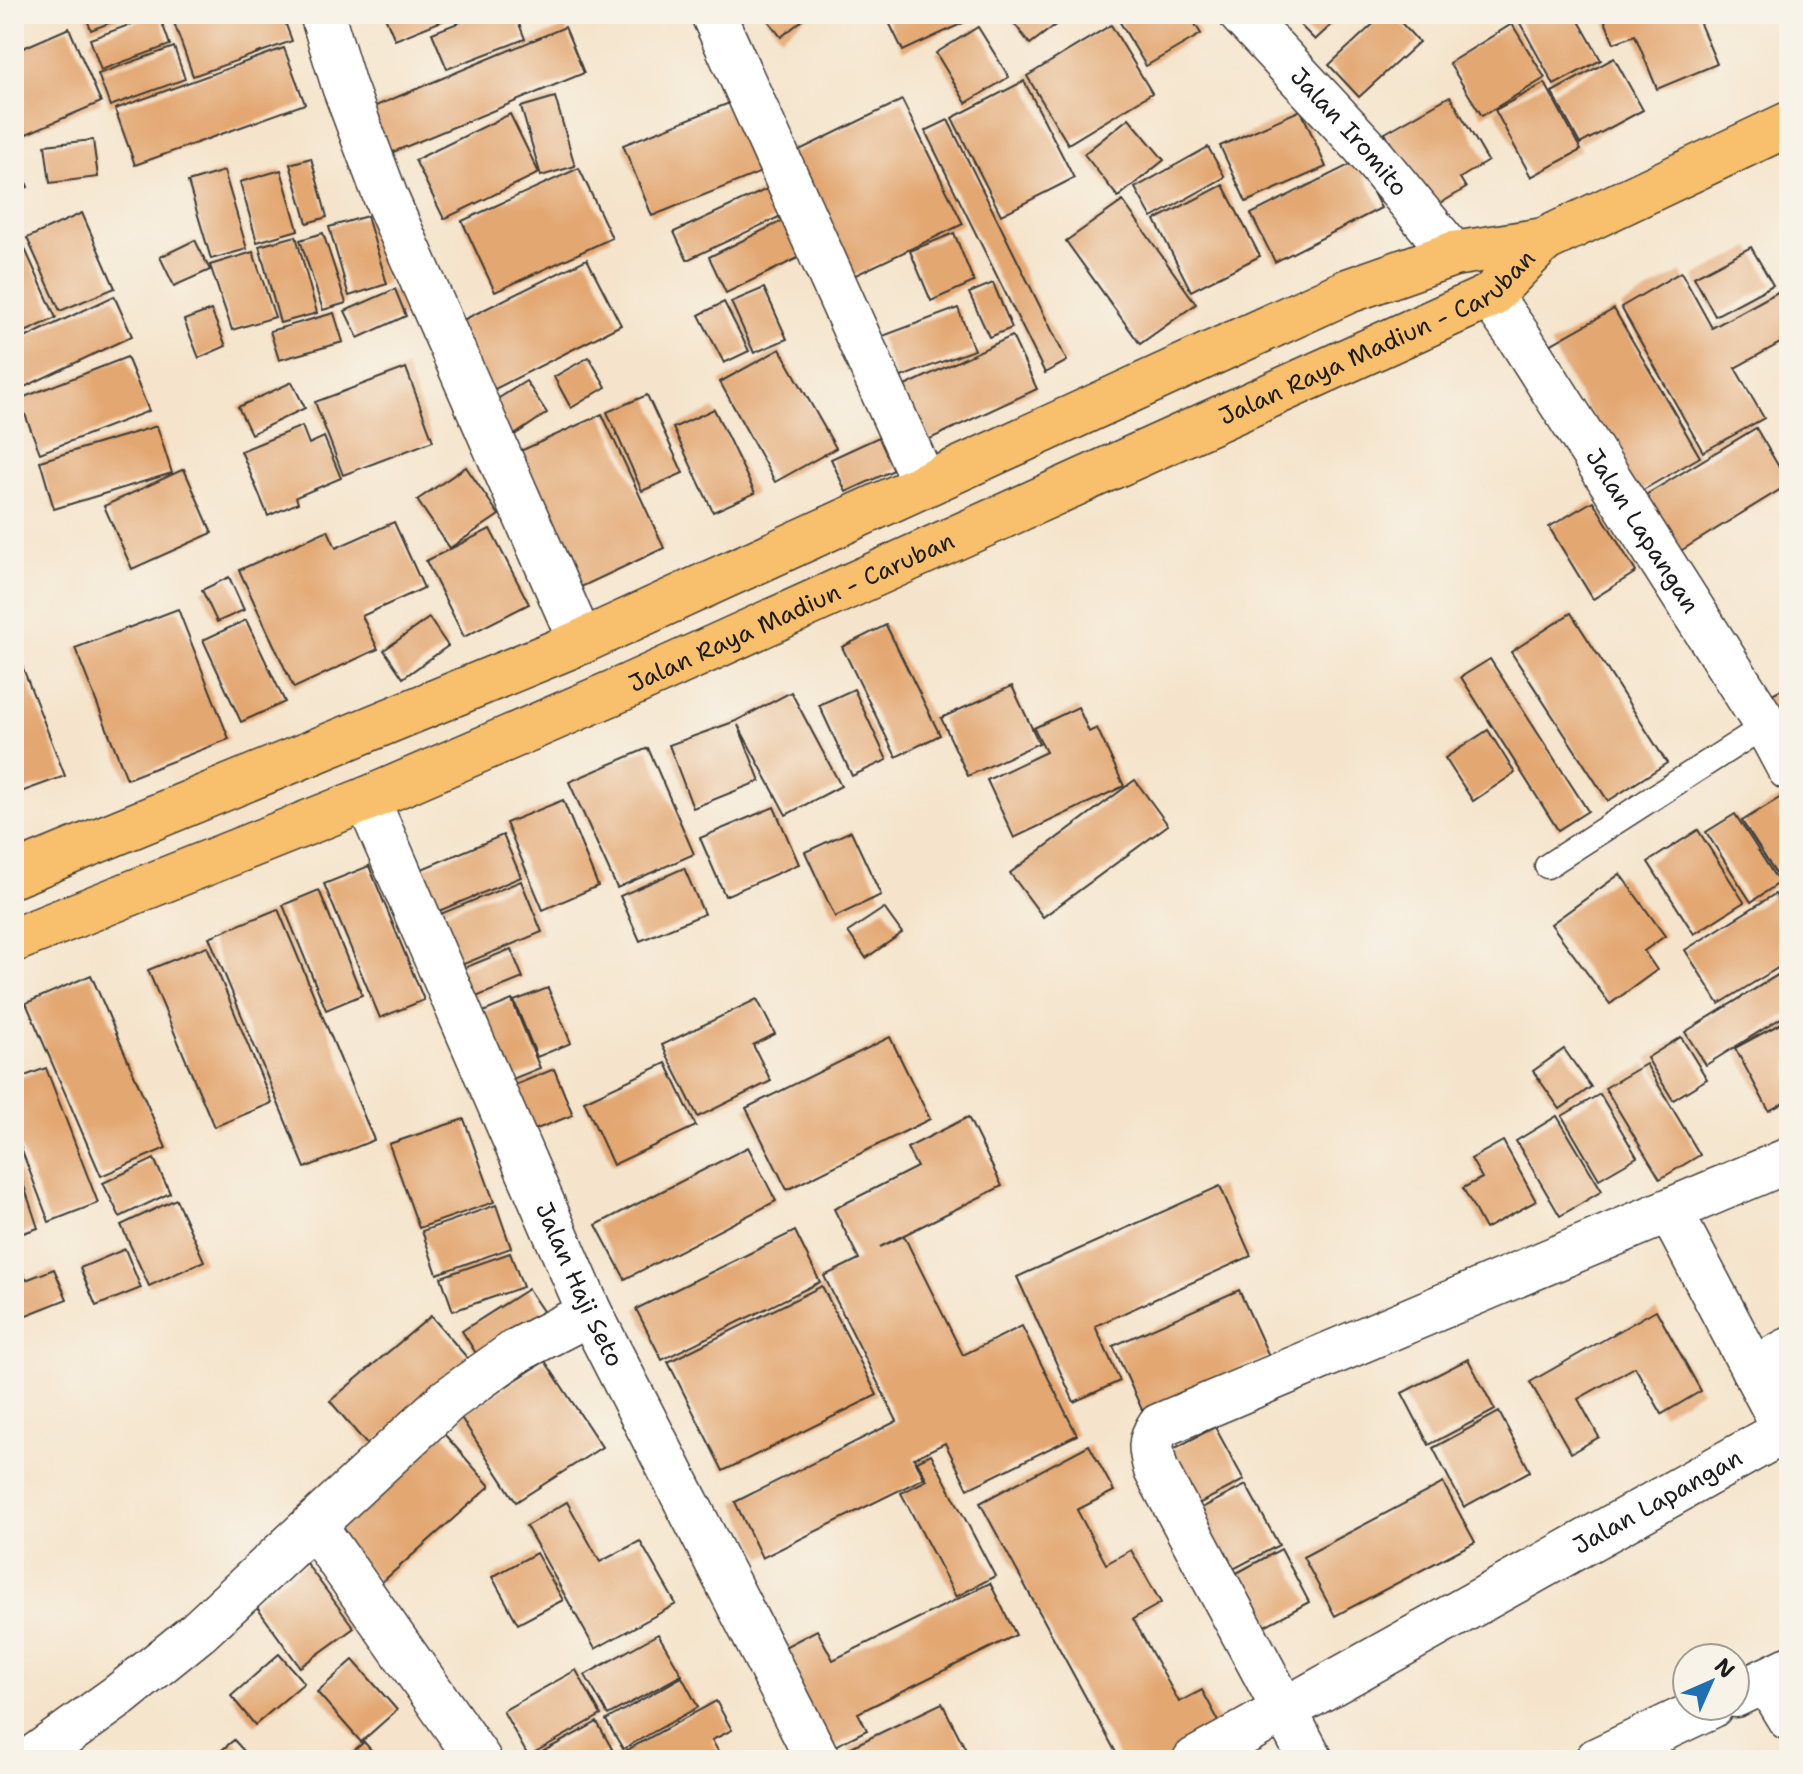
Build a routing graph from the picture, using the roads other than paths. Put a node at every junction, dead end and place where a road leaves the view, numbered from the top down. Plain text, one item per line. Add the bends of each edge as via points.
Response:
1 (322, 14) edge
2 (713, 14) edge
3 (1241, 14) edge
4 (1789, 124) edge
5 (1544, 240) junction
6 (1453, 254) junction
7 (1490, 296) junction
8 (924, 483) junction
9 (581, 642) junction
10 (1766, 725) junction
11 (1789, 768) edge
12 (367, 799) junction
13 (1547, 866) dead end
14 (14, 875) edge
15 (14, 940) edge
16 (1789, 1160) edge
17 (1670, 1211) junction
18 (590, 1313) junction
19 (1771, 1360) edge
20 (1787, 1434) edge
21 (314, 1525) junction
22 (1763, 1681) edge
23 (1284, 1708) junction
24 (1789, 1718) edge
25 (1677, 1722) edge
26 (30, 1760) edge
27 (479, 1760) edge
28 (818, 1760) edge
29 (1195, 1760) edge
30 (1311, 1760) edge
31 (1597, 1760) edge

1 - 9 street via 386,198
2 - 8 street
3 - 6 street, Jalan Iromito via 1364,146
4 - 5 highway, Jalan Raya Madiun - Caruban
5 - 6 highway, Jalan Raya Madiun - Caruban
5 - 7 highway, Jalan Raya Madiun - Caruban
6 - 8 highway, Jalan Raya Madiun - Caruban via 1348,291
7 - 10 street, Jalan Lapangan
7 - 12 highway, Jalan Raya Madiun - Caruban
8 - 9 highway, Jalan Raya Madiun - Caruban
9 - 14 highway, Jalan Raya Madiun - Caruban
10 - 11 street, Jalan Lapangan
10 - 13 lane
12 - 15 highway, Jalan Raya Madiun - Caruban
12 - 18 street, Jalan Haji Seto
16 - 17 street
17 - 19 street, Jalan Lapangan
17 - 23 street via 1159,1426 1150,1449 1156,1470
18 - 21 street via 518,1350 448,1400
18 - 28 street, Jalan Haji Seto
19 - 20 street, Jalan Lapangan
20 - 23 street, Jalan Lapangan
21 - 26 street via 198,1632
21 - 27 street
22 - 24 street
23 - 29 street, Jalan Lapangan
23 - 30 street
25 - 31 street

